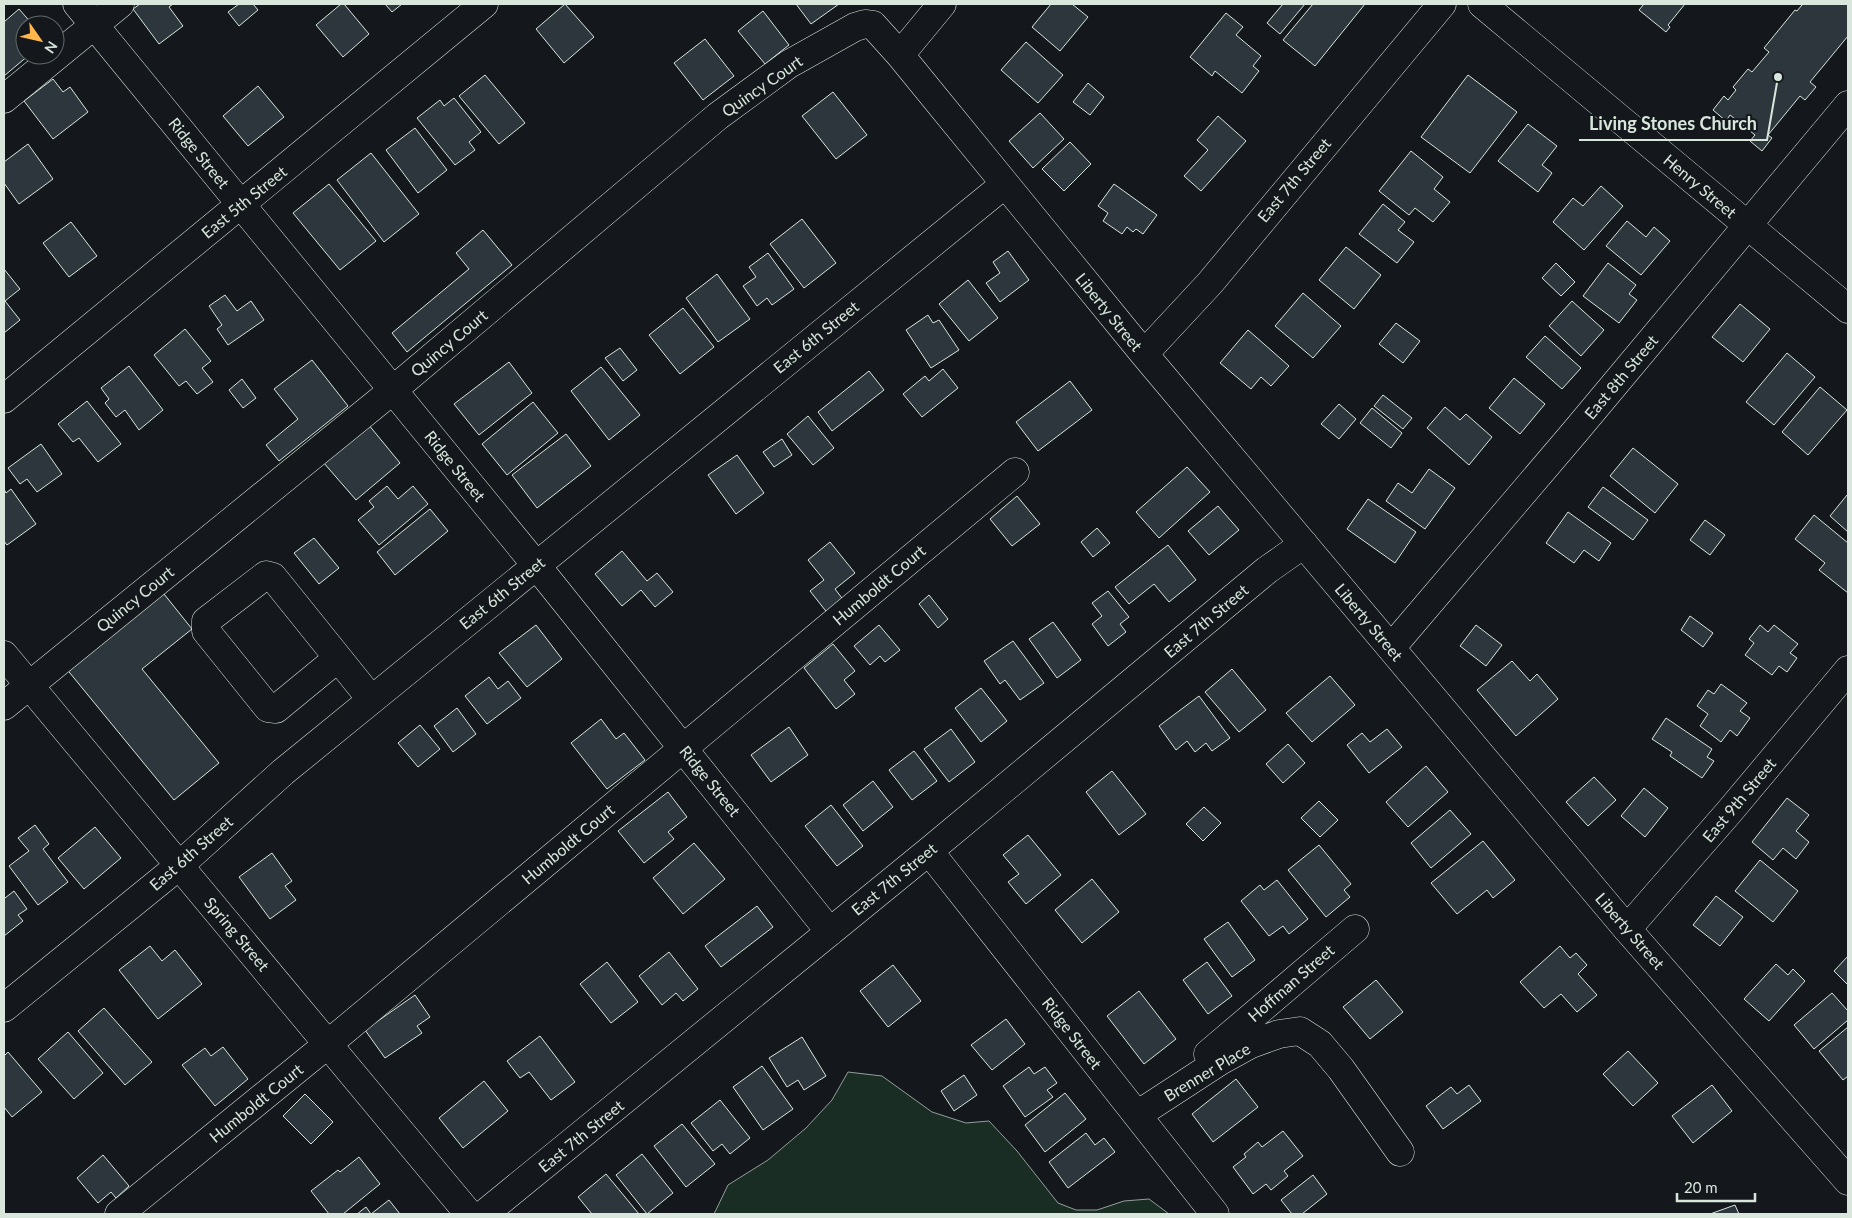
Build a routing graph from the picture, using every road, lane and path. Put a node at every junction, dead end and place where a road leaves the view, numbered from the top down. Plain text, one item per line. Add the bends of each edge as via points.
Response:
1 (77, 4) edge
2 (120, 4) edge
3 (484, 4) edge
4 (942, 4) edge
5 (1442, 4) edge
6 (1482, 4) edge
7 (94, 25) junction
8 (900, 55) junction
9 (4, 99) edge
10 (1848, 105) edge
11 (1005, 184) junction
12 (240, 205) junction
13 (1748, 226) junction
14 (1848, 309) edge
15 (1144, 354) junction
16 (393, 390) junction
17 (4, 399) edge
18 (1015, 472) dead end
19 (1304, 544) junction
20 (536, 565) junction
21 (1392, 648) junction
22 (4, 655) edge
23 (338, 658) junction
24 (1848, 670) edge
25 (29, 685) junction
26 (371, 699) junction
27 (4, 706) edge
28 (684, 748) junction
29 (929, 851) junction
30 (180, 865) junction
31 (1355, 929) dead end
32 (1628, 929) junction
33 (830, 932) junction
34 (4, 1008) edge
35 (328, 1044) junction
36 (1137, 1115) junction
37 (1400, 1152) dead end
38 (1848, 1181) edge
39 (119, 1214) edge
40 (469, 1214) edge
41 (484, 1214) edge
42 (1215, 1214) edge

1 - 7 street, Ridge Street
2 - 7 street
3 - 12 street, East 5th Street
4 - 8 street
5 - 15 street, East 7th Street via 1210,284
6 - 13 street, Henry Street
7 - 9 street
7 - 12 street, Ridge Street
8 - 11 street, Liberty Street
8 - 16 street, Quincy Court via 873,25 865,24 789,64 704,128
10 - 13 street, East 8th Street
11 - 15 street, Liberty Street
11 - 20 street, East 6th Street
12 - 16 street, Ridge Street
12 - 17 street, East 5th Street
13 - 14 street, Henry Street
13 - 21 street, East 8th Street
15 - 19 street, Liberty Street
16 - 20 street, Ridge Street
16 - 25 street, Quincy Court
18 - 28 street, Humboldt Court
19 - 21 street, Liberty Street
19 - 29 street, East 7th Street via 1267,570
20 - 26 street, East 6th Street
20 - 28 street, Ridge Street
21 - 32 street, Liberty Street
22 - 25 street, Spring Street
23 - 23 street via 273,577 266,575 206,621 206,631 268,708 276,709
23 - 26 street
24 - 32 street, East 9th Street
25 - 27 street, Quincy Court
25 - 30 street, Spring Street
26 - 30 street, East 6th Street via 282,772
28 - 33 street, Ridge Street
28 - 35 street, Humboldt Court
29 - 33 street, East 7th Street
29 - 36 street, Ridge Street
30 - 34 street, East 6th Street
30 - 35 street, Spring Street
31 - 36 street, Hoffman Street
32 - 38 street, Liberty Street
33 - 41 street, East 7th Street
35 - 39 street, Humboldt Court
35 - 40 street, Spring Street
36 - 37 street, Brenner Place via 1251,1044 1300,1031 1320,1044 1336,1063
36 - 42 street, Ridge Street

